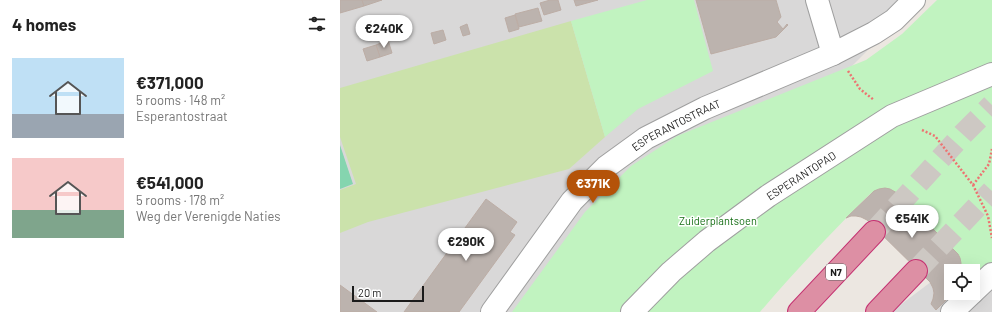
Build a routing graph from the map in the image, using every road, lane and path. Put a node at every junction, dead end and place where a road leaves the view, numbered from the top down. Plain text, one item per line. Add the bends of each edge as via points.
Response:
1 (818, 0) edge
2 (914, 0) edge
3 (833, 54) junction
4 (992, 74) edge
5 (892, 116) junction
6 (992, 149) edge
7 (973, 185) junction
8 (874, 232) tunnel mouth
9 (992, 238) edge
10 (916, 271) tunnel mouth
11 (992, 274) edge
12 (980, 285) edge
13 (964, 300) edge
14 (492, 312) edge
15 (632, 312) edge
16 (799, 312) edge
17 (877, 312) edge
18 (952, 312) edge

1 - 3 street
2 - 3 street, ESPERANTOSTRAAT via 894,20
3 - 5 path via 860,89
3 - 14 street, ESPERANTOSTRAAT via 705,108 646,138 606,167 572,201
4 - 5 street, ESPERANTOPAD
5 - 7 path via 935,136
5 - 15 street, ESPERANTOPAD via 768,196 707,241 671,272
6 - 7 path via 989,164
7 - 9 path via 988,216
8 - 16 highway, N7
10 - 17 highway
11 - 12 street
13 - 18 street

